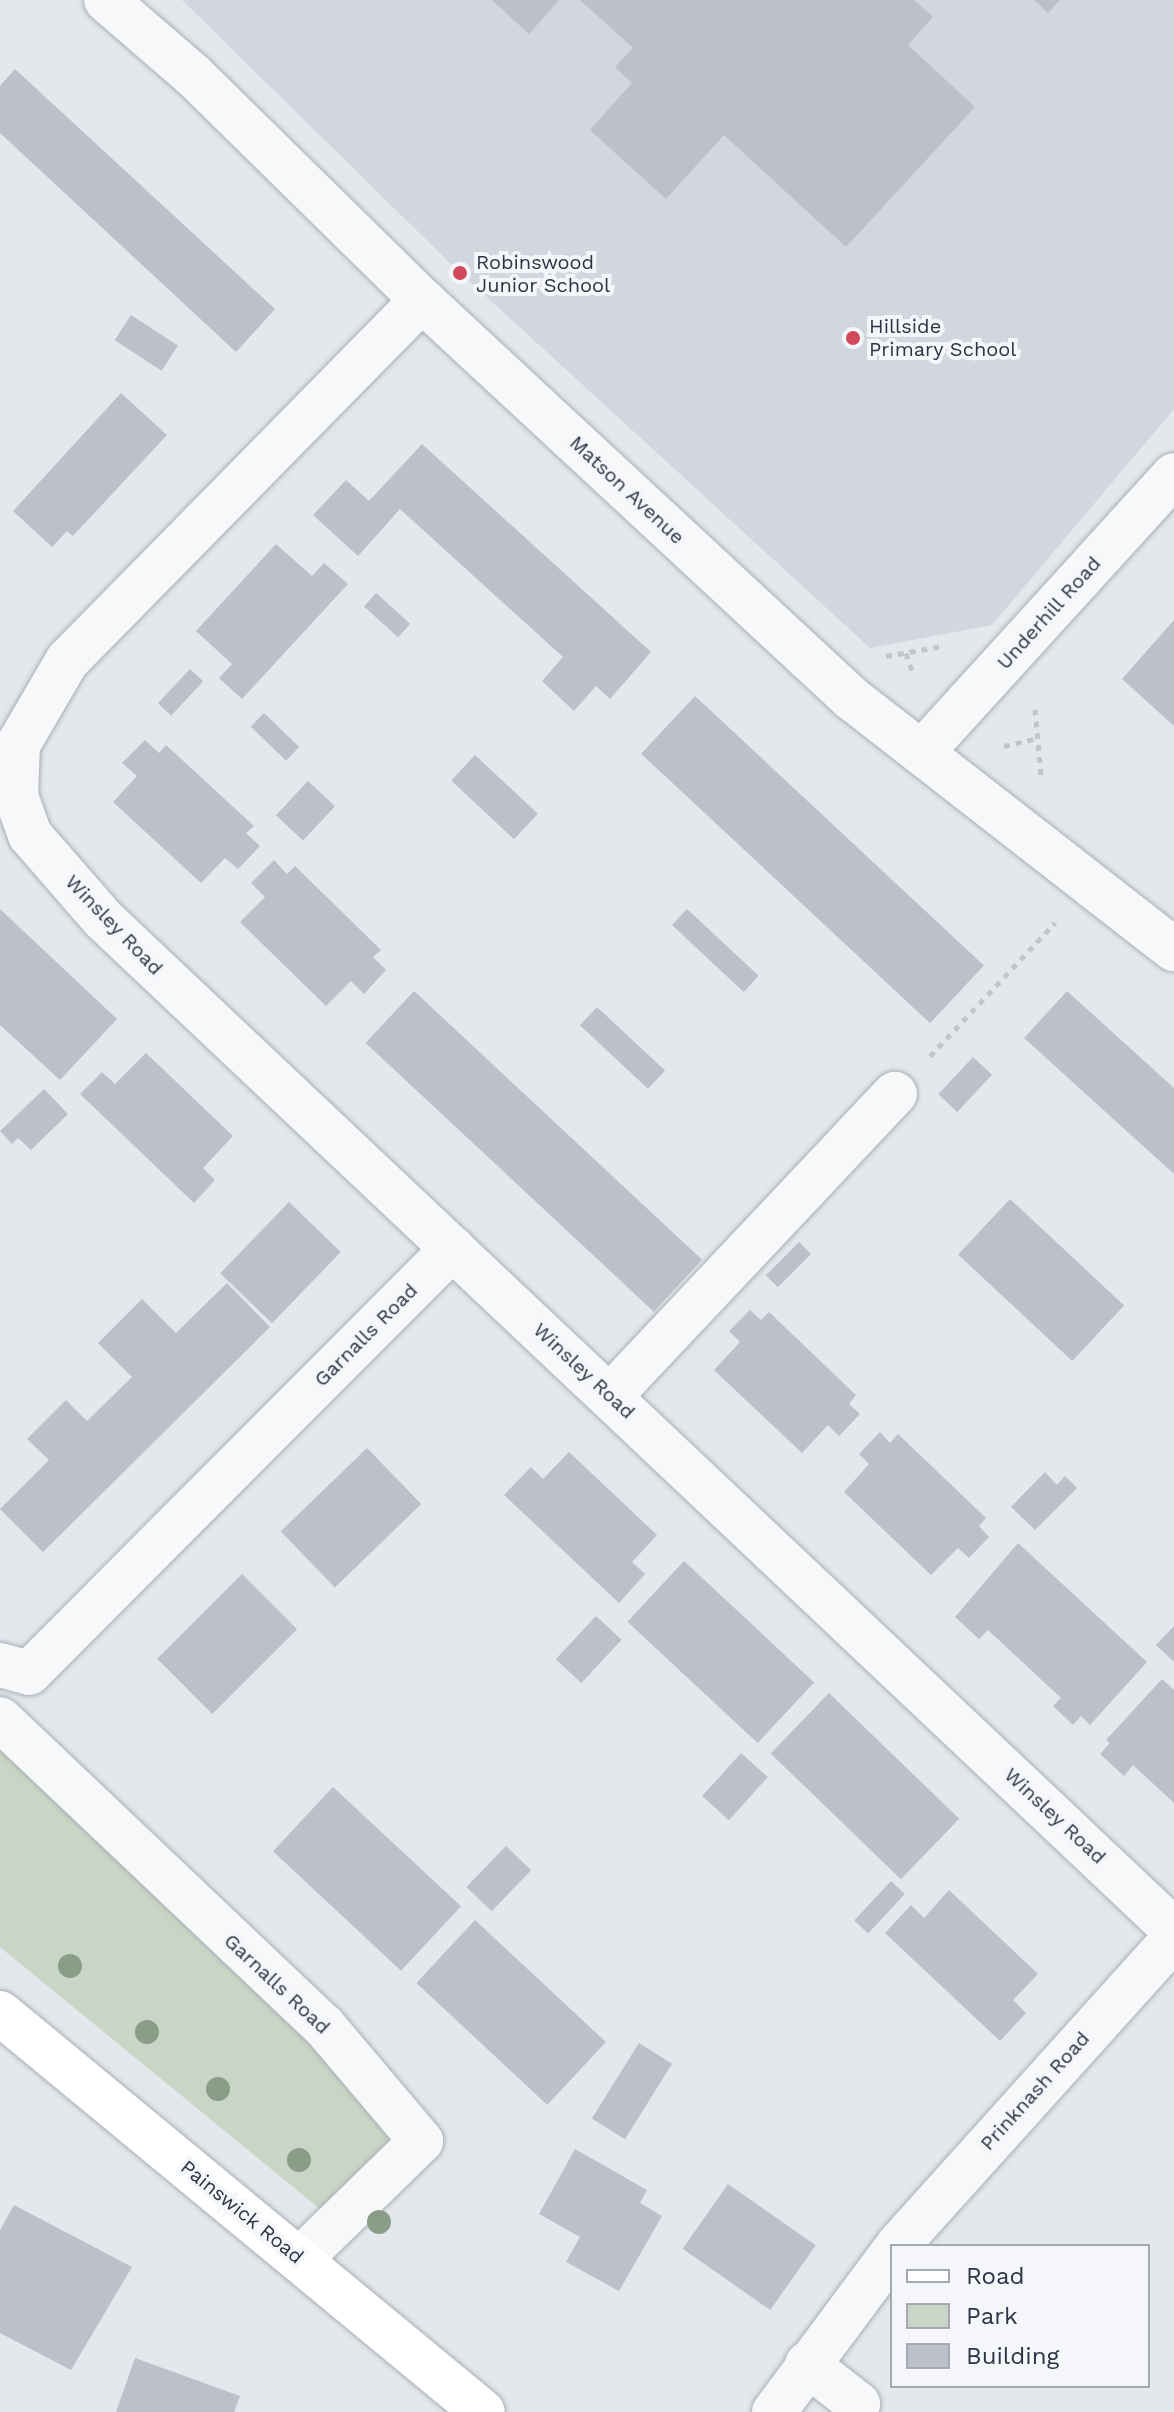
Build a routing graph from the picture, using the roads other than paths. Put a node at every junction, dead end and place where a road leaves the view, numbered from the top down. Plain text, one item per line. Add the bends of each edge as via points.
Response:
1 (106, 0) edge
2 (422, 300) junction
3 (1174, 475) edge
4 (923, 751) junction
5 (8, 792) edge
6 (1174, 949) edge
7 (895, 1094) road end
8 (453, 1248) junction
9 (611, 1395) junction
10 (0, 1665) edge
11 (0, 1719) edge
12 (1174, 1930) edge
13 (1174, 1938) edge
14 (0, 2013) edge
15 (899, 2244) edge
16 (890, 2256) edge
17 (300, 2259) junction
18 (807, 2364) junction
19 (858, 2404) dead end
20 (483, 2412) edge
21 (774, 2412) edge

1 - 2 street, Matson Avenue via 193,75
2 - 4 street, Matson Avenue via 811,661
2 - 5 street, Winsley Road via 67,661 18,745
3 - 4 street, Underhill Road
4 - 6 street, Matson Avenue
5 - 8 street, Winsley Road via 30,835 103,919
7 - 9 street
8 - 9 street, Winsley Road
8 - 10 street, Garnalls Road via 29,1673
9 - 12 street, Winsley Road
11 - 17 street, Garnalls Road via 323,2025 421,2141
13 - 15 street, Prinknash Road
14 - 17 main road, Painswick Road
16 - 18 street
17 - 20 main road, Painswick Road
18 - 19 street
18 - 21 street

